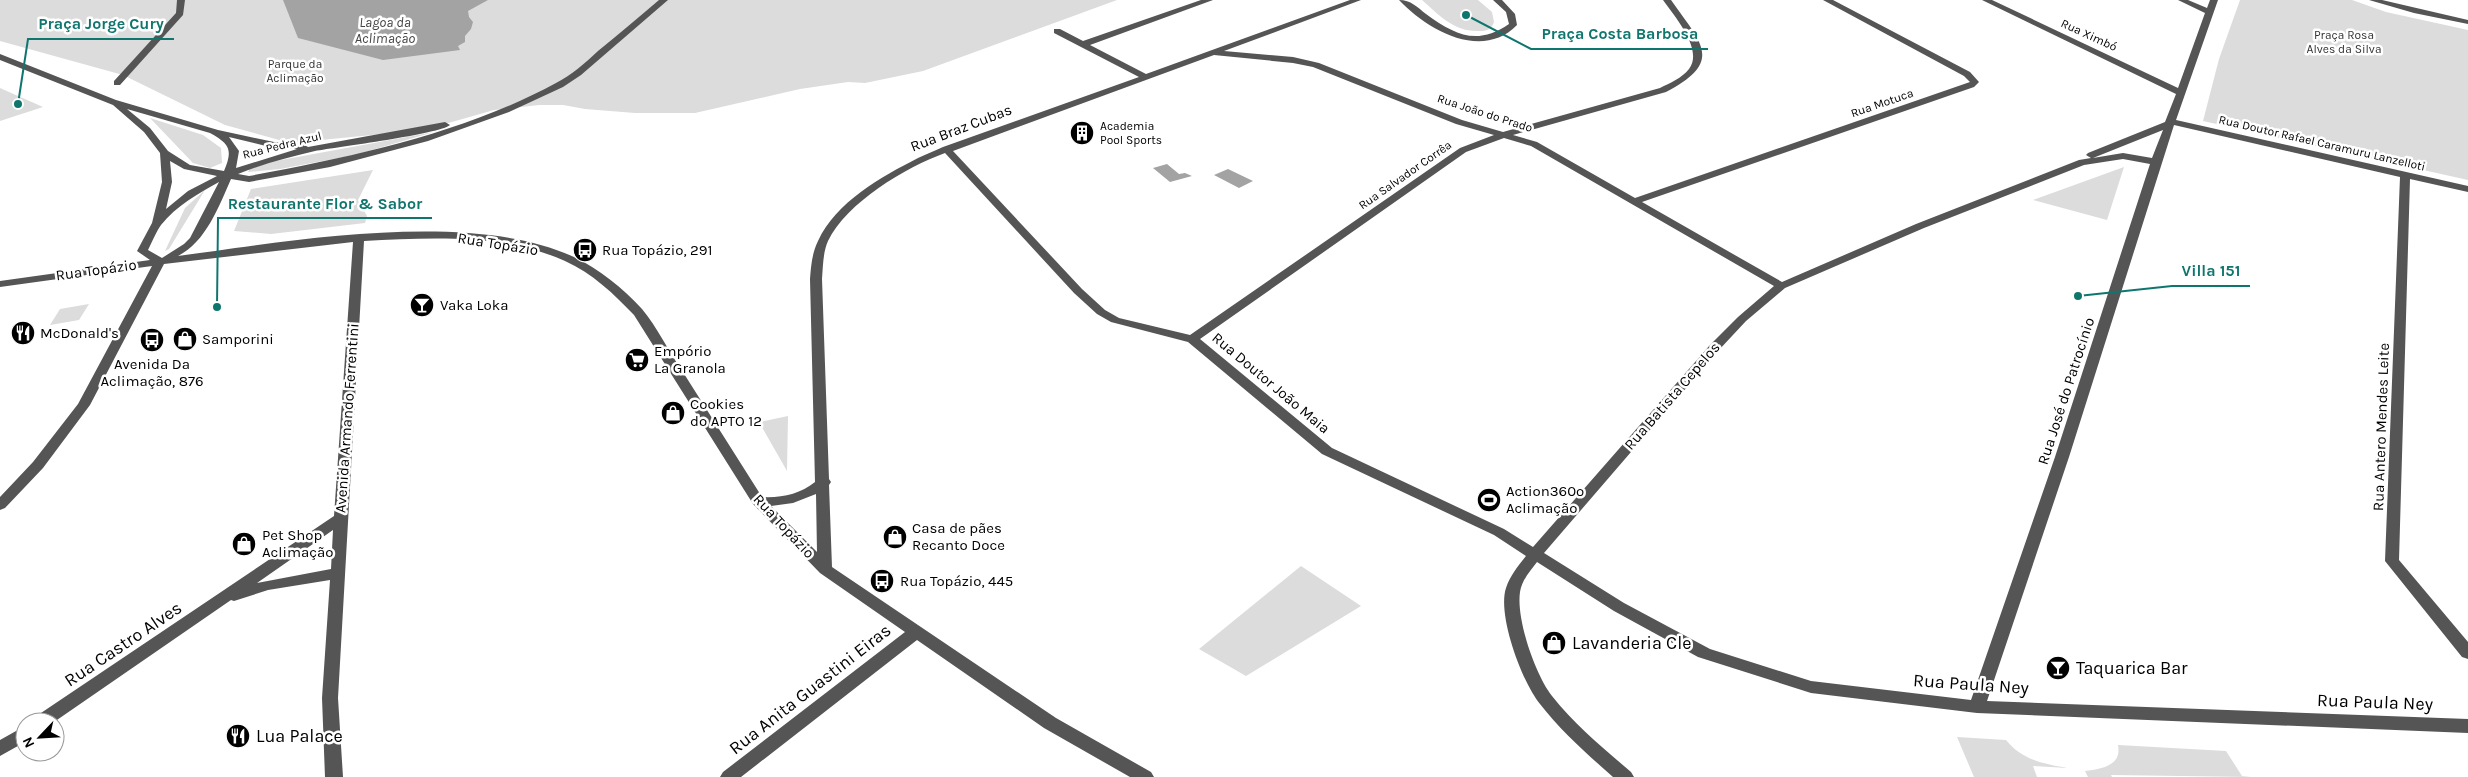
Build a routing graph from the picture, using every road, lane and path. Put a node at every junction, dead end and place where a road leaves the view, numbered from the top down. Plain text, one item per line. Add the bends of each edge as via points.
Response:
1 (181, 0) edge
2 (664, 0) edge
3 (1209, 0) edge
4 (1357, 0) edge
5 (1403, 0) edge
6 (1497, 0) edge
7 (1667, 0) edge
8 (1827, 0) edge
9 (1986, 0) edge
10 (2182, 0) edge
11 (2214, 0) edge
12 (2372, 0) edge
13 (2211, 13) junction
14 (2468, 22) edge
15 (1057, 31) dead end
16 (1082, 44) junction
17 (1211, 53) junction
18 (0, 57) edge
19 (1146, 76) junction
20 (117, 83) dead end
21 (2180, 92) junction
22 (113, 102) junction
23 (490, 115) junction
24 (2171, 123) junction
25 (213, 131) junction
26 (1502, 135) junction
27 (330, 146) junction
28 (946, 149) junction
29 (165, 153) junction
30 (2082, 162) junction
31 (2156, 162) junction
32 (229, 174) junction
33 (2406, 175) junction
34 (2468, 189) edge
35 (1635, 201) junction
36 (158, 223) junction
37 (359, 238) junction
38 (160, 261) junction
39 (0, 284) edge
40 (1781, 286) junction
41 (1192, 339) junction
42 (824, 482) junction
43 (758, 501) junction
44 (0, 504) edge
45 (340, 519) junction
46 (1535, 554) junction
47 (825, 569) junction
48 (338, 573) junction
49 (226, 598) junction
50 (916, 632) junction
51 (2468, 652) edge
52 (1977, 707) junction
53 (56, 712) edge
54 (2468, 726) edge
55 (15, 739) edge
56 (0, 749) edge
57 (334, 777) edge
58 (729, 777) edge
59 (1145, 777) edge
60 (1625, 777) edge

1 - 20 street via 180,13
2 - 23 street, Rua Pedra Azul via 560,85
3 - 16 street
4 - 17 street, Rua Braz Cubas
5 - 6 street via 1446,32 1473,39 1500,36 1514,26 1510,12
7 - 26 street, Rua Salvador Corrêa via 1698,48 1698,63 1688,78 1663,90
8 - 35 street, Rua Motuca via 1967,74 1975,82
9 - 21 street, Rua Ximbó
10 - 13 street
11 - 13 street, Rua José do Patrocínio
12 - 14 street
13 - 21 street, Rua José do Patrocínio
15 - 16 street
16 - 19 street
17 - 19 street, Rua Braz Cubas
17 - 26 street, Rua João do Prado via 1316,65 1460,122
18 - 22 street
19 - 28 street, Rua Braz Cubas
21 - 24 street, Rua José do Patrocínio
22 - 25 street
22 - 29 street via 147,130
23 - 27 street, Rua Pedra Azul
23 - 32 street, Rua Pedra Azul via 425,139 340,162 256,178
24 - 30 street, Rua Batista Cepelos via 2094,154
24 - 31 street, Rua José do Patrocínio
24 - 33 street, Rua Doutor Rafael Caramuru Lanzelloti
25 - 27 street via 274,145
25 - 32 street via 233,146 235,156
26 - 35 street, Rua João do Prado via 1534,144
26 - 41 street, Rua Salvador Corrêa via 1452,156
27 - 32 street, Rua Pedra Azul via 258,162
28 - 41 street, Rua Doutor João Maia via 1101,312 1115,320
28 - 42 street, Rua Braz Cubas via 881,183 850,208 823,240 816,278
29 - 32 street via 187,167
29 - 36 street via 167,182
30 - 31 street, Rua Batista Cepelos via 2123,156
30 - 40 street, Rua Batista Cepelos via 1920,226
31 - 52 street, Rua José do Patrocínio via 2062,458
32 - 36 street via 191,193
32 - 38 street via 192,244
33 - 34 street, Rua Doutor Rafael Caramuru Lanzelloti
33 - 51 street, Rua Antero Mendes Leite via 2392,561
35 - 40 street, Rua João do Prado
36 - 38 street via 142,250
37 - 38 street, Rua Topázio
37 - 43 street, Rua Topázio via 442,236 494,240 557,254 595,273 639,313
37 - 45 street, Avenida Armando Ferrentini
38 - 39 street, Rua Topázio
38 - 44 street via 84,405 38,465
40 - 46 street, Rua Batista Cepelos via 1714,348
41 - 46 street, Rua Doutor João Maia via 1327,451 1499,532
42 - 43 street via 808,494 792,499
42 - 47 street, Rua Braz Cubas
43 - 47 street, Rua Topázio
45 - 48 street, Avenida Armando Ferrentini
45 - 49 street, Rua Castro Alves
46 - 52 street, Rua Paula Ney via 1619,607 1704,653 1811,687
46 - 60 street, Rua Batista Cepelos via 1519,575 1510,608 1522,652 1544,698 1560,718
47 - 50 street, Rua Topázio
48 - 49 street, Rua Castro Alves via 266,585
48 - 57 street, Avenida Armando Ferrentini via 330,698
49 - 53 street, Rua Castro Alves
50 - 58 street, Rua Anita Guastini Eiras
50 - 59 street, Rua Topázio via 1050,723
52 - 54 street, Rua Paula Ney
55 - 56 street

